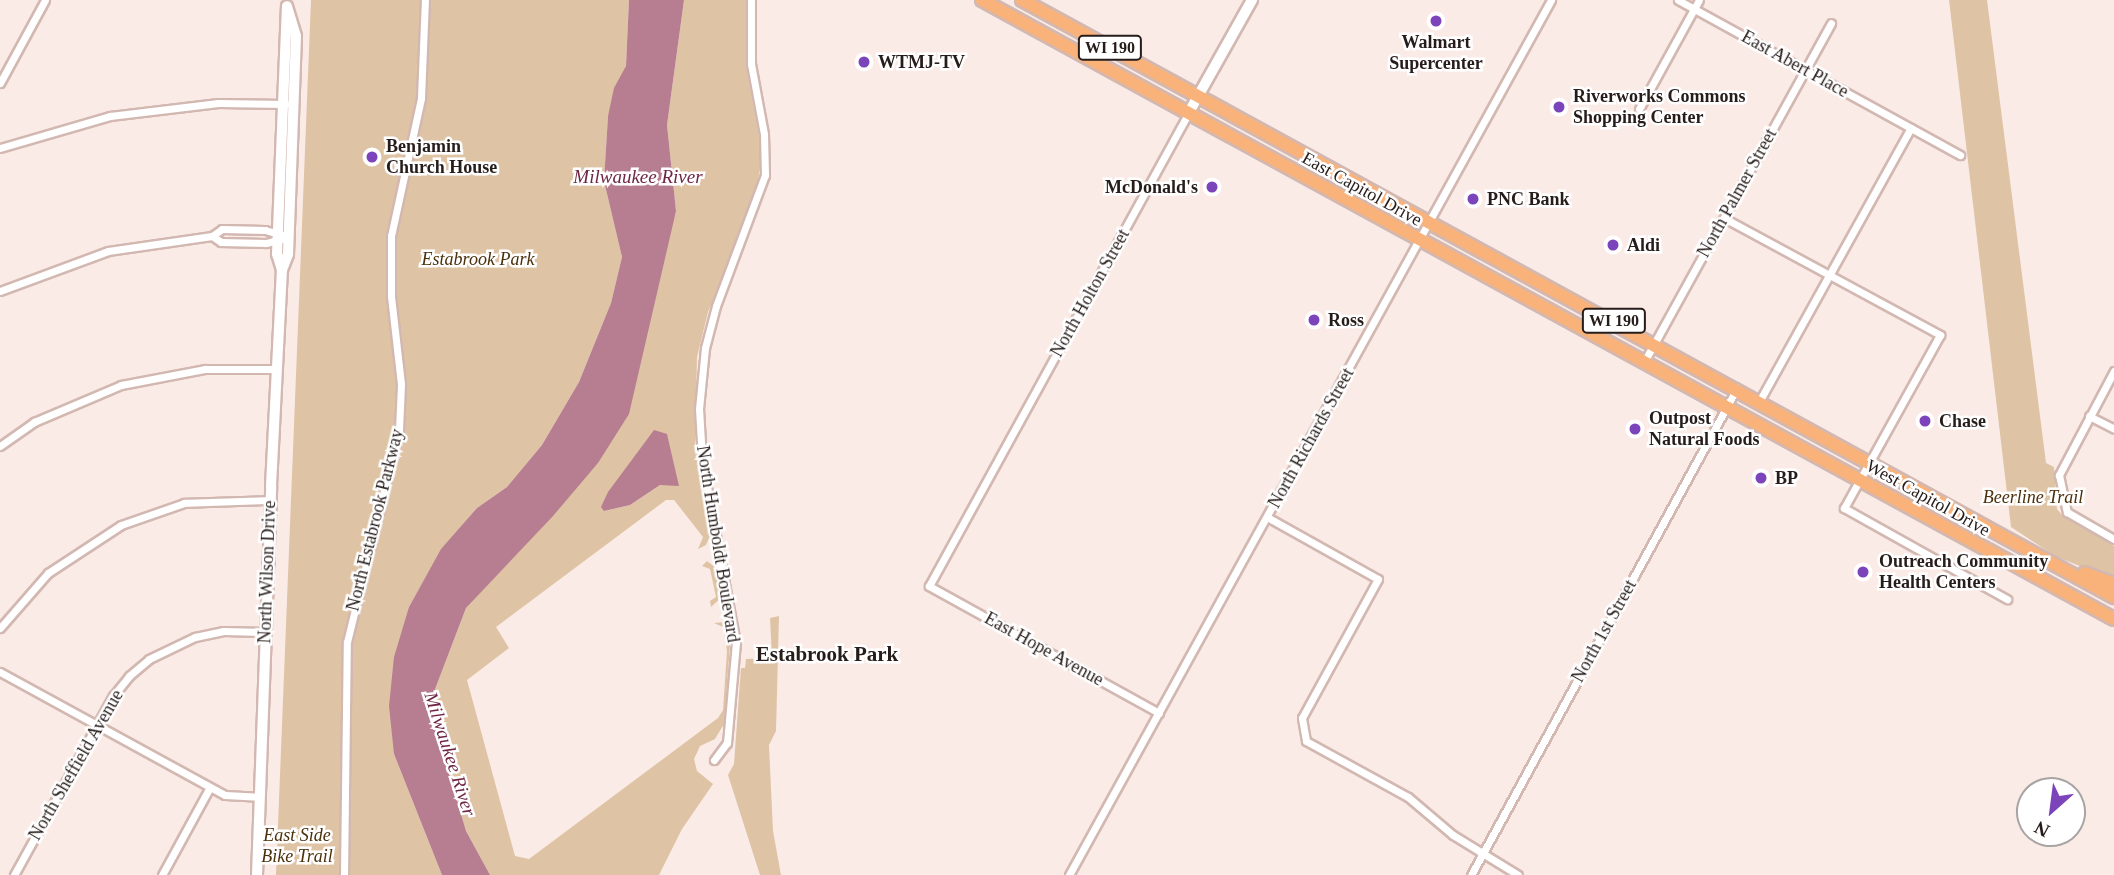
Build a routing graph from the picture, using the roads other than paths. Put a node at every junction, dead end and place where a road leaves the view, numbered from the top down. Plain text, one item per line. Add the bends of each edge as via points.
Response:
1 (45, 0) edge
2 (425, 0) edge
3 (751, 0) edge
4 (982, 0) edge
5 (1022, 0) edge
6 (1252, 0) edge
7 (1551, 0) edge
8 (1678, 0) edge
9 (1699, 0) edge
10 (287, 4) edge
11 (1694, 9) junction
12 (1831, 23) dead end
13 (1805, 70) junction
14 (0, 83) edge
15 (1198, 96) junction
16 (288, 103) junction
17 (1639, 109) dead end
18 (1188, 114) junction
19 (1911, 128) junction
20 (0, 148) edge
21 (1960, 155) dead end
22 (1724, 218) junction
23 (1430, 222) junction
24 (212, 236) junction
25 (282, 237) junction
26 (1419, 240) junction
27 (1829, 275) junction
28 (0, 291) edge
29 (1655, 343) junction
30 (1644, 363) junction
31 (276, 369) junction
32 (2114, 371) edge
33 (1737, 388) junction
34 (1760, 400) junction
35 (1726, 408) junction
36 (2089, 416) junction
37 (2114, 429) edge
38 (0, 446) edge
39 (1871, 462) junction
40 (1859, 481) junction
41 (270, 500) junction
42 (1267, 517) junction
43 (2114, 539) edge
44 (2051, 561) junction
45 (2114, 584) edge
46 (929, 586) joint
47 (2073, 597) junction
48 (2114, 597) edge
49 (2007, 599) dead end
50 (2114, 619) edge
51 (0, 628) edge
52 (2114, 629) edge
53 (265, 632) junction
54 (0, 672) edge
55 (1159, 713) junction
56 (96, 725) junction
57 (715, 760) dead end
58 (210, 787) junction
59 (258, 797) junction
60 (1483, 853) junction
61 (14, 875) edge
62 (162, 875) edge
63 (257, 875) edge
64 (344, 875) edge
65 (1069, 875) edge
66 (1471, 875) edge
67 (1518, 875) edge

1 - 14 street
2 - 64 street, North Estabrook Parkway via 421,97 391,236 391,296 401,384 399,430 358,581 347,642
3 - 57 street, North Humboldt Boulevard via 751,64 764,134 765,176 716,306 705,348 699,409 702,459 736,643 727,743
4 - 18 main road, East Capitol Drive / WI 190
5 - 15 main road, East Capitol Drive / WI 190
6 - 15 street, North Holton Street
7 - 23 street, North Richards Street
8 - 11 street, East Abert Place
9 - 11 street
10 - 16 street, North Wilson Drive via 296,36
11 - 13 street, East Abert Place
11 - 17 street
12 - 13 street, North Palmer Street
13 - 19 street, East Abert Place
13 - 22 street, North Palmer Street
15 - 18 street, North Holton Street
15 - 23 main road, East Capitol Drive / WI 190
16 - 20 street via 218,103 110,116
16 - 25 street, North Wilson Drive
18 - 26 main road, East Capitol Drive / WI 190
18 - 46 street, North Holton Street
19 - 21 street, East Abert Place
19 - 27 street
22 - 27 street
22 - 29 street, North Palmer Street
23 - 26 street, North Richards Street
23 - 29 main road, East Capitol Drive / WI 190
24 - 25 street via 221,242
24 - 25 street via 222,229
24 - 28 street via 108,251
25 - 31 street, North Wilson Drive
26 - 30 main road, East Capitol Drive / WI 190
26 - 42 street, North Richards Street
27 - 34 street
27 - 39 street via 1940,335
29 - 30 street, North Palmer Street
29 - 33 main road, East Capitol Drive / WI 190
30 - 35 main road, East Capitol Drive / WI 190
31 - 38 street via 205,369 121,385 34,422
31 - 41 street, North Wilson Drive
32 - 36 street
33 - 34 main road, East Capitol Drive / WI 190
33 - 35 street, North 1st Street
34 - 39 main road, West Capitol Drive / WI 190
35 - 40 main road, West Capitol Drive / WI 190
35 - 60 street, North 1st Street
36 - 37 street
36 - 43 street via 2060,471 2060,490 2067,512
39 - 40 street
39 - 44 main road, West Capitol Drive / WI 190
40 - 47 main road, West Capitol Drive / WI 190
40 - 49 street via 1844,508
41 - 51 street via 184,503 121,525 48,573
41 - 53 street, North Wilson Drive
42 - 55 street, North Richards Street
42 - 60 street via 1378,579 1302,718 1306,741 1408,797
44 - 45 main road
44 - 48 main road, West Capitol Drive / WI 190
46 - 55 street, East Hope Avenue
47 - 50 main road, West Capitol Drive / WI 190
47 - 52 main road
53 - 56 street, North Sheffield Avenue via 223,631 174,644 129,676
53 - 59 street, North Wilson Drive
54 - 56 street
55 - 65 street, North Richards Street
56 - 58 street
56 - 61 street, North Sheffield Avenue
58 - 59 street via 225,795
58 - 62 street
59 - 63 street, North Wilson Drive
60 - 66 street, North 1st Street
60 - 67 street

